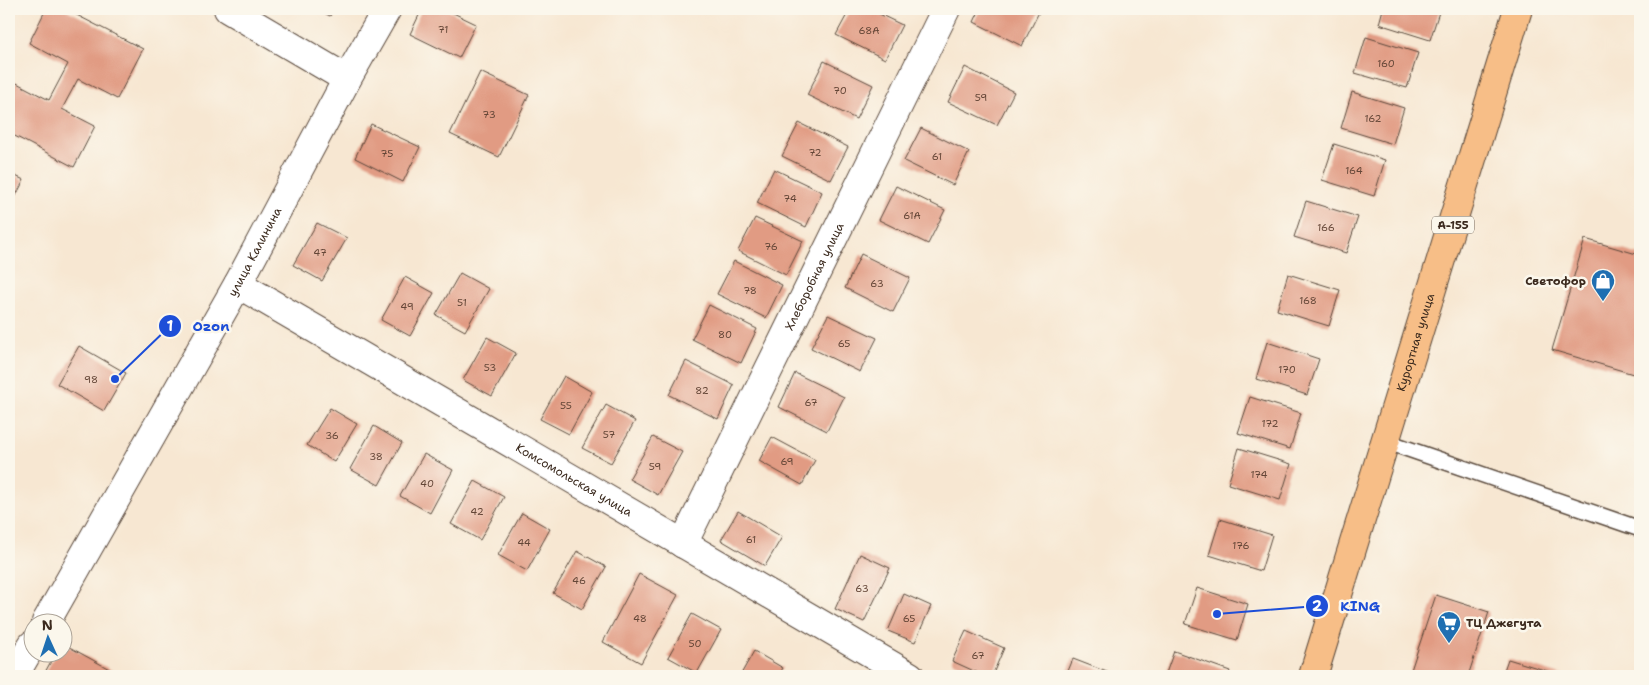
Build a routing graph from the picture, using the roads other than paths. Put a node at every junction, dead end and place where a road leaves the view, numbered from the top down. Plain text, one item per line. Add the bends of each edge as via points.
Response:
1 (228, 9) edge
2 (387, 9) edge
3 (946, 9) edge
4 (1518, 9) edge
5 (348, 79) junction
6 (238, 284) junction
7 (1385, 441) junction
8 (1640, 530) edge
9 (682, 544) junction
10 (52, 612) edge
11 (22, 662) edge
12 (14, 676) edge
13 (910, 676) edge
14 (1313, 676) edge

1 - 5 street
2 - 5 street, улица Калинина
3 - 9 street, Хлеборобная улица
4 - 7 main road, Курортная улица / А-155
5 - 6 street, улица Калинина
6 - 9 street, Комсомольская улица
6 - 10 street, улица Калинина
7 - 8 lane
7 - 14 main road, Курортная улица / А-155
9 - 13 street, Комсомольская улица
11 - 12 street

